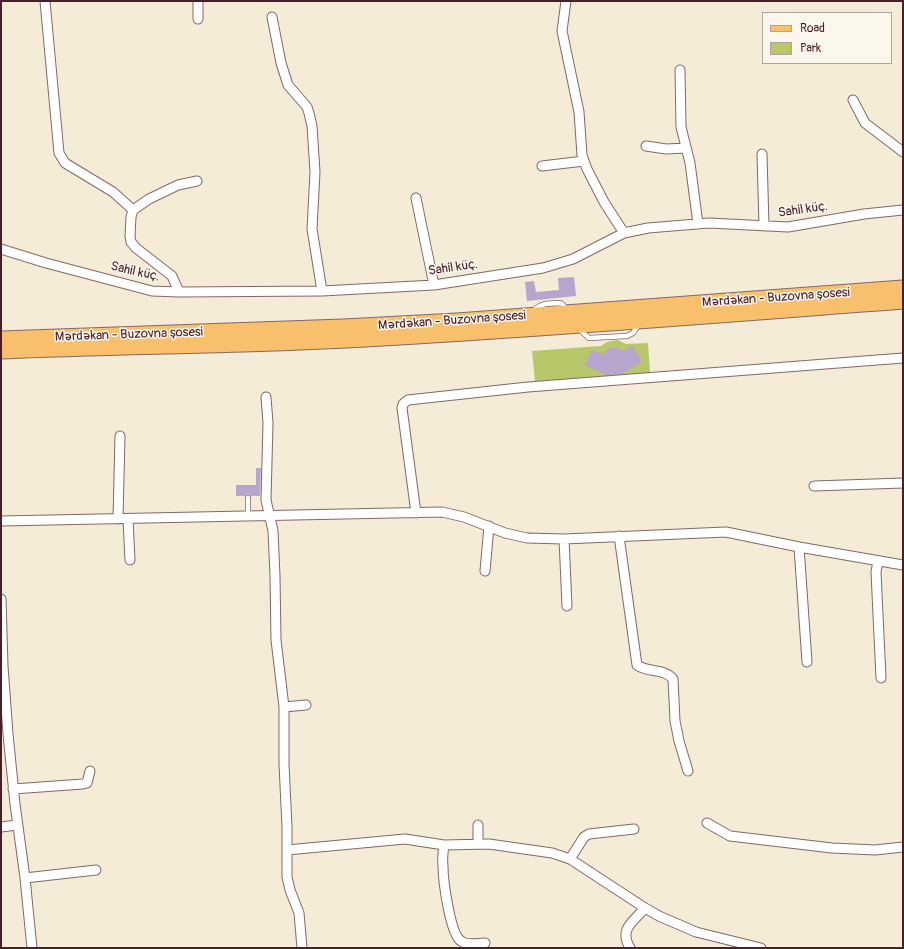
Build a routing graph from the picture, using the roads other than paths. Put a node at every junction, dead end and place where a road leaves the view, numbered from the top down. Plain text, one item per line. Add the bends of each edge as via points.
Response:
1 (45, 1) edge
2 (198, 1) edge
3 (566, 1) edge
4 (272, 17) dead end
5 (198, 19) dead end
6 (680, 70) dead end
7 (853, 100) dead end
8 (646, 146) dead end
9 (686, 148) junction
10 (903, 152) edge
11 (762, 154) dead end
12 (584, 161) junction
13 (542, 166) dead end
14 (197, 181) dead end
15 (416, 198) dead end
16 (133, 210) junction
17 (903, 210) edge
18 (698, 224) junction
19 (764, 226) junction
20 (624, 233) junction
21 (1, 249) edge
22 (434, 285) junction
23 (903, 288) edge
24 (322, 291) junction
25 (179, 292) junction
26 (903, 301) edge
27 (572, 319) junction
28 (1, 339) edge
29 (1, 351) edge
30 (903, 358) edge
31 (266, 397) dead end
32 (120, 436) dead end
33 (903, 483) edge
34 (814, 486) dead end
35 (248, 498) dead end
36 (416, 513) junction
37 (269, 516) junction
38 (248, 517) junction
39 (118, 519) junction
40 (128, 519) junction
41 (1, 521) edge
42 (489, 526) junction
43 (619, 536) junction
44 (564, 539) junction
45 (799, 548) junction
46 (130, 560) dead end
47 (878, 561) junction
48 (903, 566) edge
49 (485, 571) dead end
50 (1, 599) edge
51 (567, 606) dead end
52 (807, 662) dead end
53 (881, 678) dead end
54 (306, 705) dead end
55 (284, 707) junction
56 (90, 771) dead end
57 (688, 771) dead end
58 (13, 789) junction
59 (707, 823) dead end
60 (17, 825) junction
61 (478, 825) dead end
62 (1, 828) edge
63 (634, 829) dead end
64 (478, 844) junction
65 (444, 845) junction
66 (903, 847) edge
67 (288, 850) junction
68 (570, 859) junction
69 (96, 870) dead end
70 (25, 878) junction
71 (645, 908) junction
72 (485, 943) dead end
73 (32, 948) edge
74 (302, 948) edge
75 (630, 948) edge
76 (761, 948) edge

1 - 16 street via 59,153 65,163 113,192
2 - 5 street
3 - 12 street via 563,36 579,112
4 - 24 street via 288,84 306,107 312,126 315,172 312,229
6 - 9 street via 681,127
7 - 10 street via 865,123
8 - 9 street
9 - 18 street
11 - 19 street
12 - 13 street
12 - 20 street via 604,202
14 - 16 street via 168,189
15 - 22 street
16 - 25 street via 131,242 172,276
17 - 19 street, Sahil küç. via 788,227
18 - 19 street, Sahil küç.
18 - 20 street, Sahil küç. via 648,228
20 - 22 street, Sahil küç. via 555,265
21 - 25 street, Sahil küç. via 152,291
22 - 24 street, Sahil küç.
23 - 27 main road, Mərdəkan - Buzovna şosesi
24 - 25 street, Sahil küç.
26 - 27 main road, Mərdəkan - Buzovna şosesi via 641,320
27 - 28 main road, Mərdəkan - Buzovna şosesi via 529,316 343,327
27 - 29 main road, Mərdəkan - Buzovna şosesi via 458,333 337,340
30 - 36 street via 528,387 408,400 402,408
31 - 37 street via 266,500
32 - 39 street
33 - 34 street
35 - 38 lane
36 - 37 street
36 - 42 street via 452,514
37 - 38 street
37 - 55 street via 273,538 276,640
38 - 40 street
39 - 40 street
39 - 41 street
40 - 46 street
42 - 44 street via 518,536
42 - 49 street
43 - 44 street
43 - 45 street via 726,532
43 - 57 street via 637,665 641,669 669,674 672,679 675,721
44 - 51 street
45 - 47 street
45 - 52 street
47 - 48 street
47 - 53 street via 876,572
50 - 58 street via 3,666
54 - 55 street
55 - 67 street
56 - 58 street via 87,783 83,784
58 - 60 street
59 - 66 street via 730,836 832,848 875,850
60 - 62 street
60 - 70 street
61 - 64 street
63 - 68 street via 589,834 584,837
64 - 65 street
64 - 68 street via 544,851
65 - 67 street via 405,839
65 - 72 street via 446,896 455,933 465,944
67 - 74 street via 288,882 298,913
68 - 71 street
69 - 70 street
70 - 73 street
71 - 75 street via 626,930
71 - 76 street via 696,932

